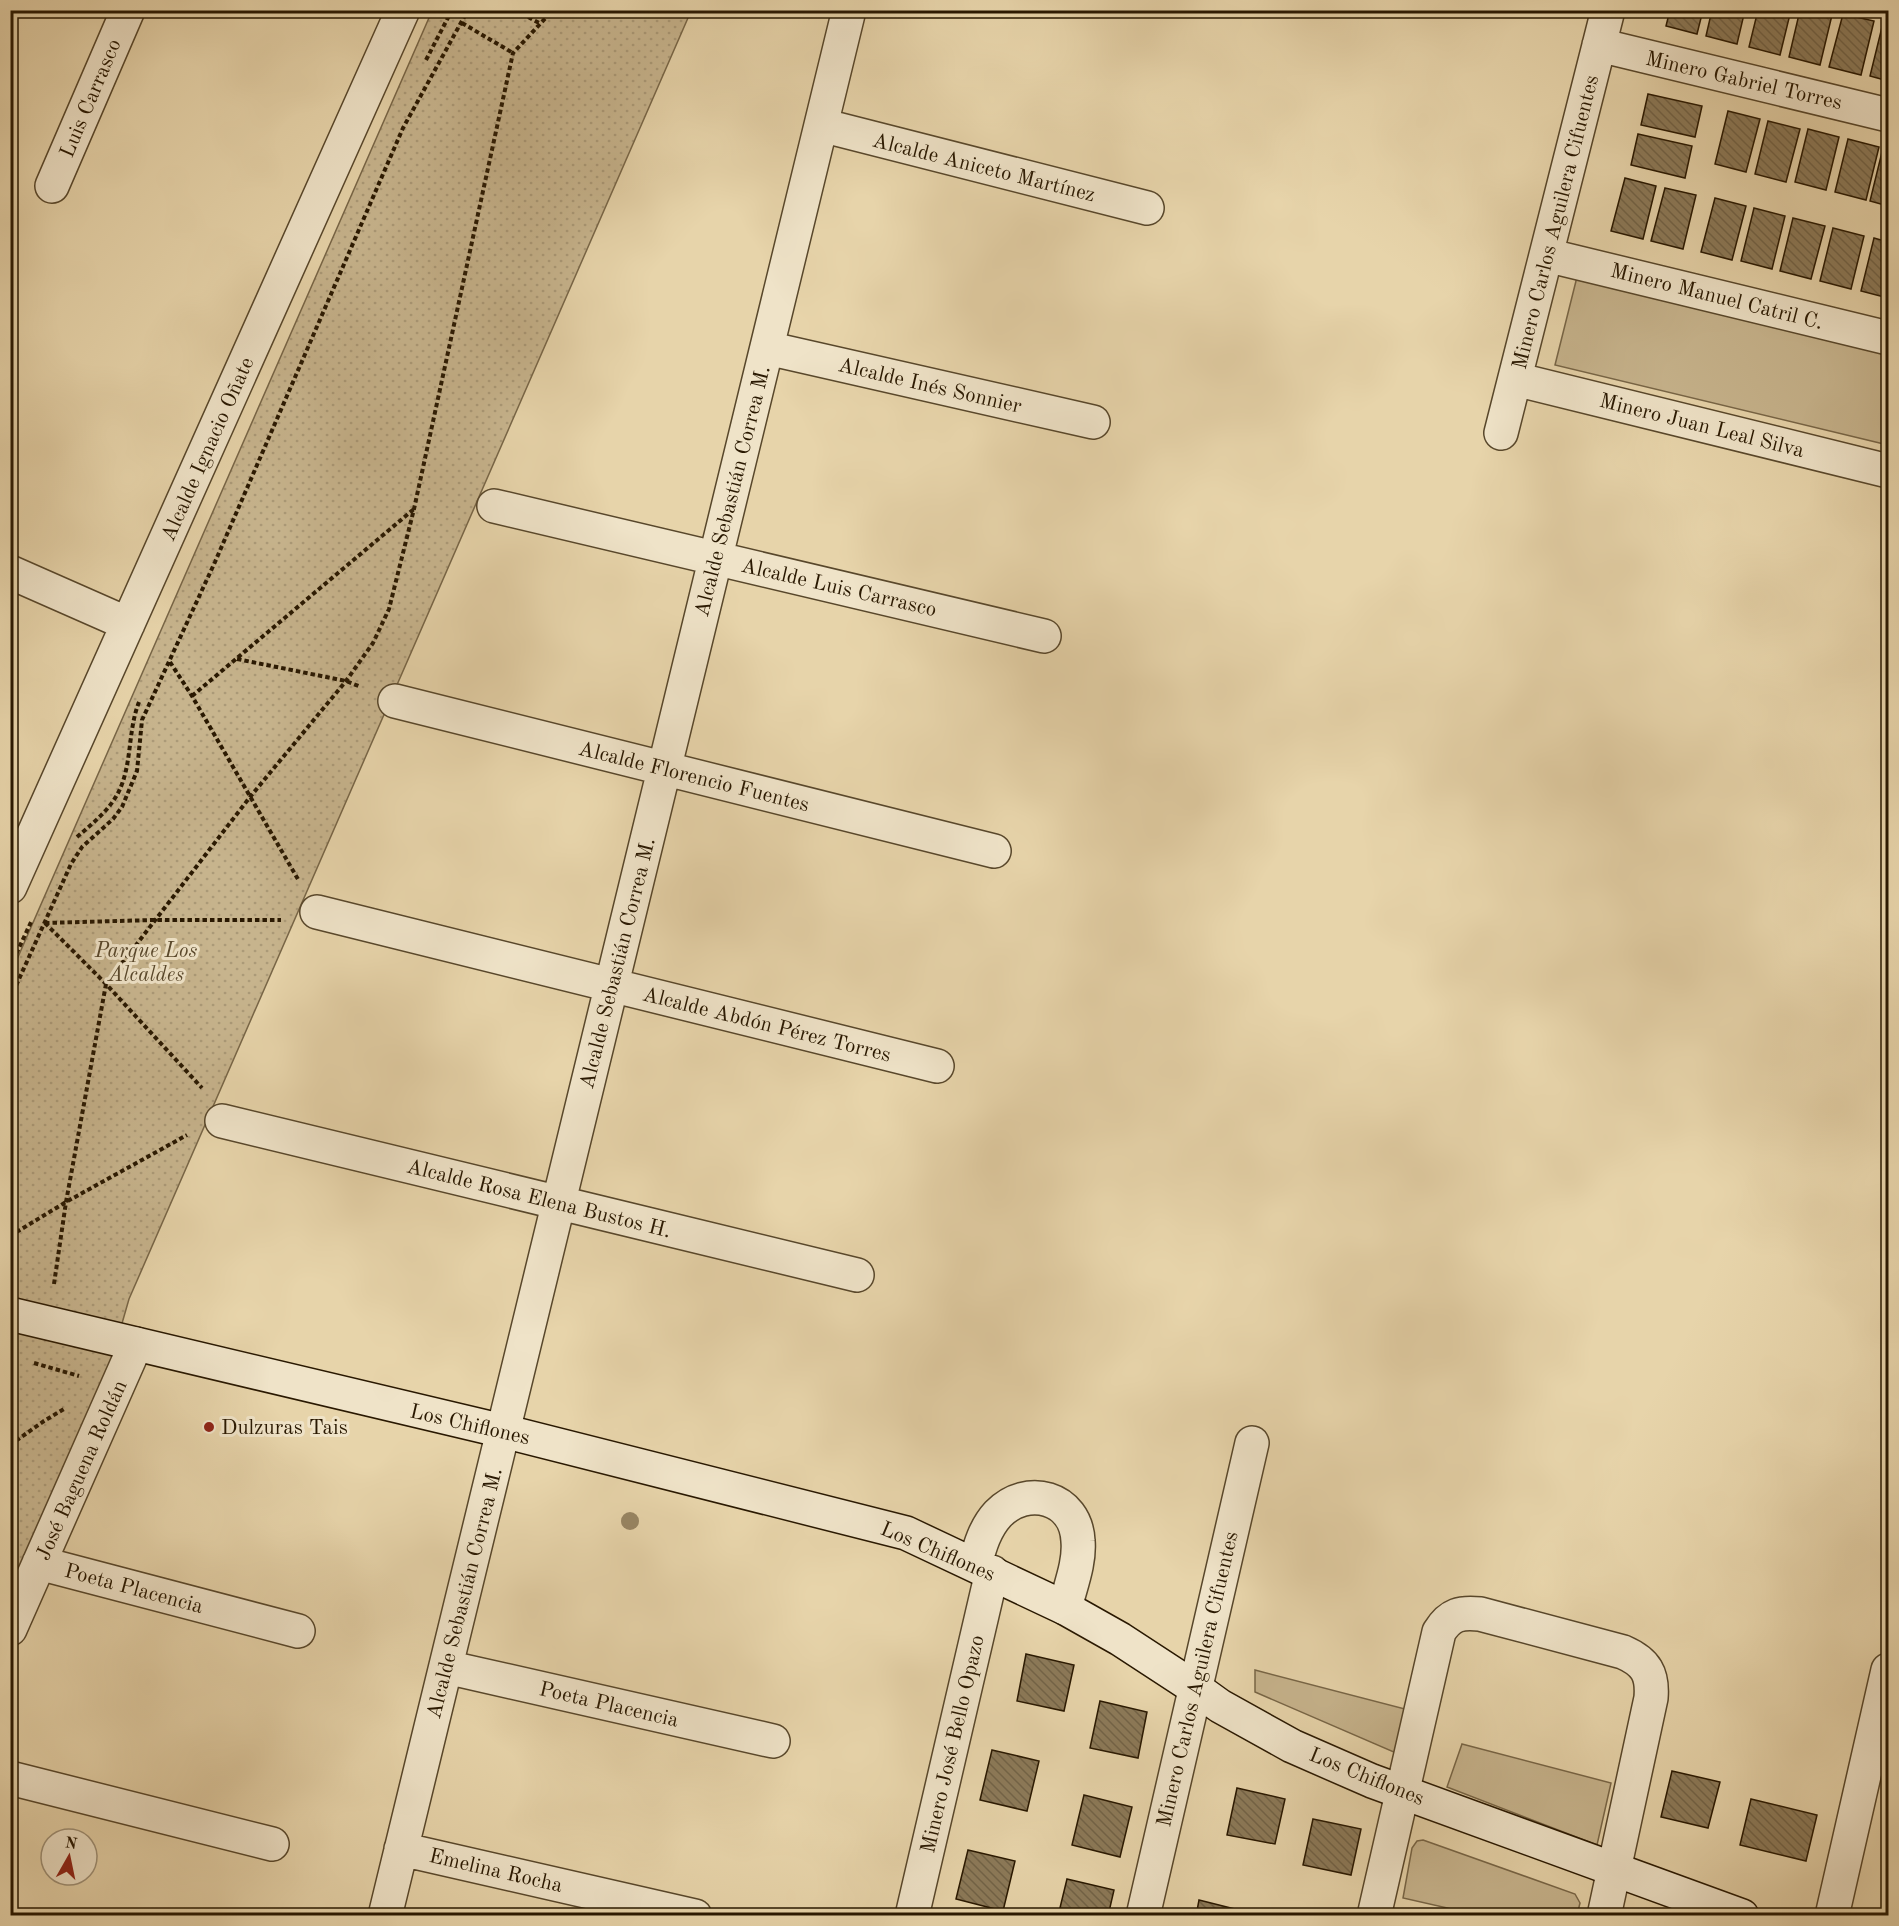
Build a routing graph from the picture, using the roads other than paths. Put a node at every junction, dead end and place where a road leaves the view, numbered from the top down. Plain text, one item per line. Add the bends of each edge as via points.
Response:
1 (128, 10) edge
2 (403, 10) edge
3 (849, 10) edge
4 (1608, 10) edge
5 (1599, 45) junction
6 (1888, 115) edge
7 (821, 125) junction
8 (52, 186) dead end
9 (1147, 208) dead end
10 (1546, 255) junction
11 (1888, 338) edge
12 (766, 348) junction
13 (1515, 380) junction
14 (1093, 422) dead end
15 (1501, 433) dead end
16 (1888, 471) edge
17 (494, 506) dead end
18 (715, 558) junction
19 (10, 572) edge
20 (128, 624) junction
21 (1044, 636) dead end
22 (395, 701) road end
23 (664, 768) junction
24 (994, 851) dead end
25 (10, 887) edge
26 (317, 912) road end
27 (612, 985) junction
28 (937, 1066) dead end
29 (222, 1121) road end
30 (559, 1202) junction
31 (857, 1275) dead end
32 (10, 1314) edge
33 (136, 1344) junction
34 (503, 1431) junction
35 (1252, 1443) dead end
36 (39, 1563) junction
37 (983, 1568) junction
38 (1065, 1608) junction
39 (10, 1629) edge
40 (297, 1631) dead end
41 (446, 1666) junction
42 (1888, 1670) edge
43 (1196, 1688) junction
44 (1883, 1716) edge
45 (773, 1741) dead end
46 (10, 1778) edge
47 (1402, 1791) junction
48 (272, 1844) dead end
49 (401, 1849) junction
50 (1614, 1870) junction
51 (385, 1916) edge
52 (695, 1916) edge
53 (912, 1916) edge
54 (1143, 1916) edge
55 (1374, 1916) edge
56 (1604, 1916) edge
57 (1742, 1916) edge
58 (1832, 1916) edge

1 - 8 street, Luis Carrasco
2 - 20 street, Alcalde Ignacio Oñate
3 - 7 street, Alcalde Sebastián Correa M.
4 - 5 street, Minero Carlos Aguilera Cifuentes
5 - 6 street, Minero Gabriel Torres
5 - 10 street, Minero Carlos Aguilera Cifuentes
7 - 9 street, Alcalde Aniceto Martínez
7 - 12 street, Alcalde Sebastián Correa M.
10 - 11 street, Minero Manuel Catril C.
10 - 13 street, Minero Carlos Aguilera Cifuentes
12 - 14 street, Alcalde Inés Sonnier
12 - 18 street, Alcalde Sebastián Correa M.
13 - 15 street, Minero Carlos Aguilera Cifuentes
13 - 16 street, Minero Juan Leal Silva
17 - 18 street, Alcalde Luis Carrasco
18 - 21 street, Alcalde Luis Carrasco
18 - 23 street, Alcalde Sebastián Correa M.
19 - 20 street
20 - 25 street, Alcalde Ignacio Oñate
22 - 23 street, Alcalde Florencio Fuentes
23 - 24 street, Alcalde Florencio Fuentes
23 - 27 street, Alcalde Sebastián Correa M.
26 - 27 street, Alcalde Abdón Pérez Torres
27 - 28 street, Alcalde Abdón Pérez Torres
27 - 30 street, Alcalde Sebastián Correa M.
29 - 30 street, Alcalde Rosa Elena Bustos H.
30 - 31 street, Alcalde Rosa Elena Bustos H.
30 - 34 street, Alcalde Sebastián Correa M.
32 - 33 street, Los Chiflones
33 - 34 street, Los Chiflones
33 - 36 street, José Baguena Roldán
34 - 37 street, Los Chiflones via 884,1526
34 - 41 street, Alcalde Sebastián Correa M.
35 - 43 street, Minero Carlos Aguilera Cifuentes
36 - 39 street, José Baguena Roldán
36 - 40 street, Poeta Placencia
37 - 38 street, Los Chiflones
37 - 38 street via 984,1536 999,1512 1024,1498 1038,1496 1051,1501 1069,1515 1078,1539
37 - 53 street, Minero José Bello Opazo
38 - 43 street, Los Chiflones via 1120,1638
41 - 45 street, Poeta Placencia
41 - 49 street, Alcalde Sebastián Correa M.
42 - 44 street
43 - 47 street, Los Chiflones via 1292,1746
43 - 54 street, Minero Carlos Aguilera Cifuentes
44 - 58 street
46 - 48 street
47 - 50 street, Los Chiflones
47 - 50 street via 1438,1632 1445,1622 1466,1612 1480,1614 1623,1652 1646,1669 1652,1688
47 - 55 street
49 - 51 street, Alcalde Sebastián Correa M.
49 - 52 street, Emelina Rocha
50 - 56 street
50 - 57 street, Los Chiflones

